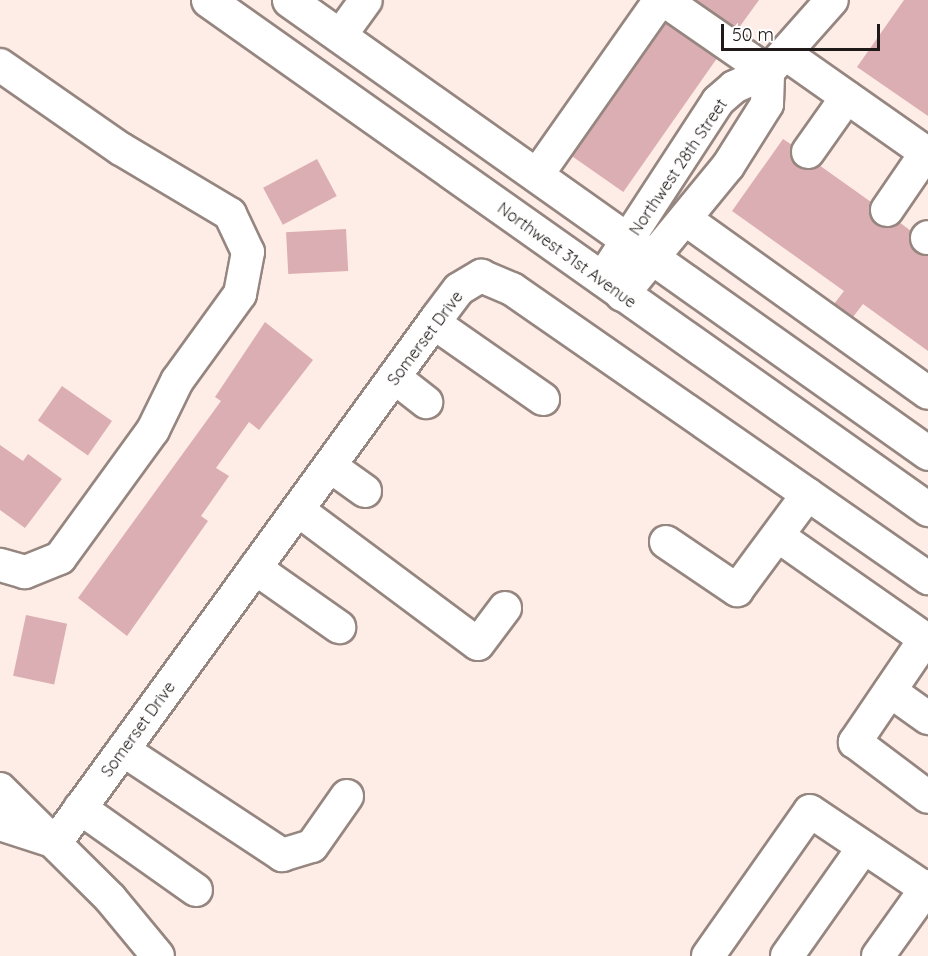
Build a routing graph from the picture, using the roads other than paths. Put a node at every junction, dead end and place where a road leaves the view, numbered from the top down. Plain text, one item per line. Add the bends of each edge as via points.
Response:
1 (208, 0) edge
2 (289, 0) edge
3 (366, 0) edge
4 (660, 0) edge
5 (664, 0) edge
6 (832, 0) edge
7 (340, 36) junction
8 (777, 63) junction
9 (0, 64) edge
10 (847, 97) junction
11 (808, 152) dead end
12 (927, 154) edge
13 (537, 176) junction
14 (887, 210) dead end
15 (687, 221) junction
16 (640, 249) junction
17 (612, 287) junction
18 (434, 322) junction
19 (394, 377) junction
20 (928, 393) edge
21 (543, 399) dead end
22 (426, 402) dead end
23 (928, 453) edge
24 (330, 466) junction
25 (365, 491) dead end
26 (808, 494) junction
27 (928, 509) edge
28 (298, 510) junction
29 (778, 536) junction
30 (666, 542) dead end
31 (0, 565) edge
32 (255, 568) junction
33 (928, 578) edge
34 (504, 609) dead end
35 (339, 627) dead end
36 (927, 640) edge
37 (890, 691) junction
38 (928, 718) edge
39 (123, 750) junction
40 (0, 789) edge
41 (347, 796) dead end
42 (928, 797) edge
43 (80, 808) junction
44 (5, 823) edge
45 (56, 842) junction
46 (864, 847) junction
47 (927, 888) edge
48 (196, 890) dead end
49 (158, 956) edge
50 (708, 956) edge
51 (787, 956) edge
52 (878, 956) edge

1 - 17 main road, Northwest 31st Avenue
2 - 7 main road
3 - 7 street
4 - 13 street
5 - 8 street
6 - 8 street, Northwest 28th Street
7 - 13 main road
8 - 10 street
8 - 15 street, Northwest 28th Street via 767,104
8 - 16 street, Northwest 28th Street via 734,87 718,101
9 - 31 street via 122,149 230,214 248,252 240,294 177,381 153,430 60,558 25,572
10 - 11 street
10 - 12 street
12 - 14 street
13 - 16 main road
15 - 16 street, Northwest 28th Street
15 - 20 street
16 - 17 street, Northwest 28th Street
16 - 23 main road
17 - 27 main road, Northwest 31st Avenue
18 - 19 street, Somerset Drive
18 - 21 street
18 - 26 street, Somerset Drive via 459,290 481,276 512,289
19 - 22 street
19 - 24 street, Somerset Drive
24 - 25 street
24 - 28 street, Somerset Drive
26 - 29 street
26 - 33 street, Somerset Drive
28 - 32 street, Somerset Drive
28 - 34 street via 478,644
29 - 30 street via 737,590
29 - 36 street
32 - 35 street
32 - 39 street, Somerset Drive
36 - 37 street
37 - 38 street
37 - 42 street via 855,742
39 - 41 street via 282,855 312,846
39 - 43 street, Somerset Drive
40 - 45 street
43 - 45 street, Somerset Drive
43 - 48 street
44 - 45 street
45 - 49 street
46 - 47 street
46 - 50 street via 810,812
46 - 51 street
47 - 52 street

